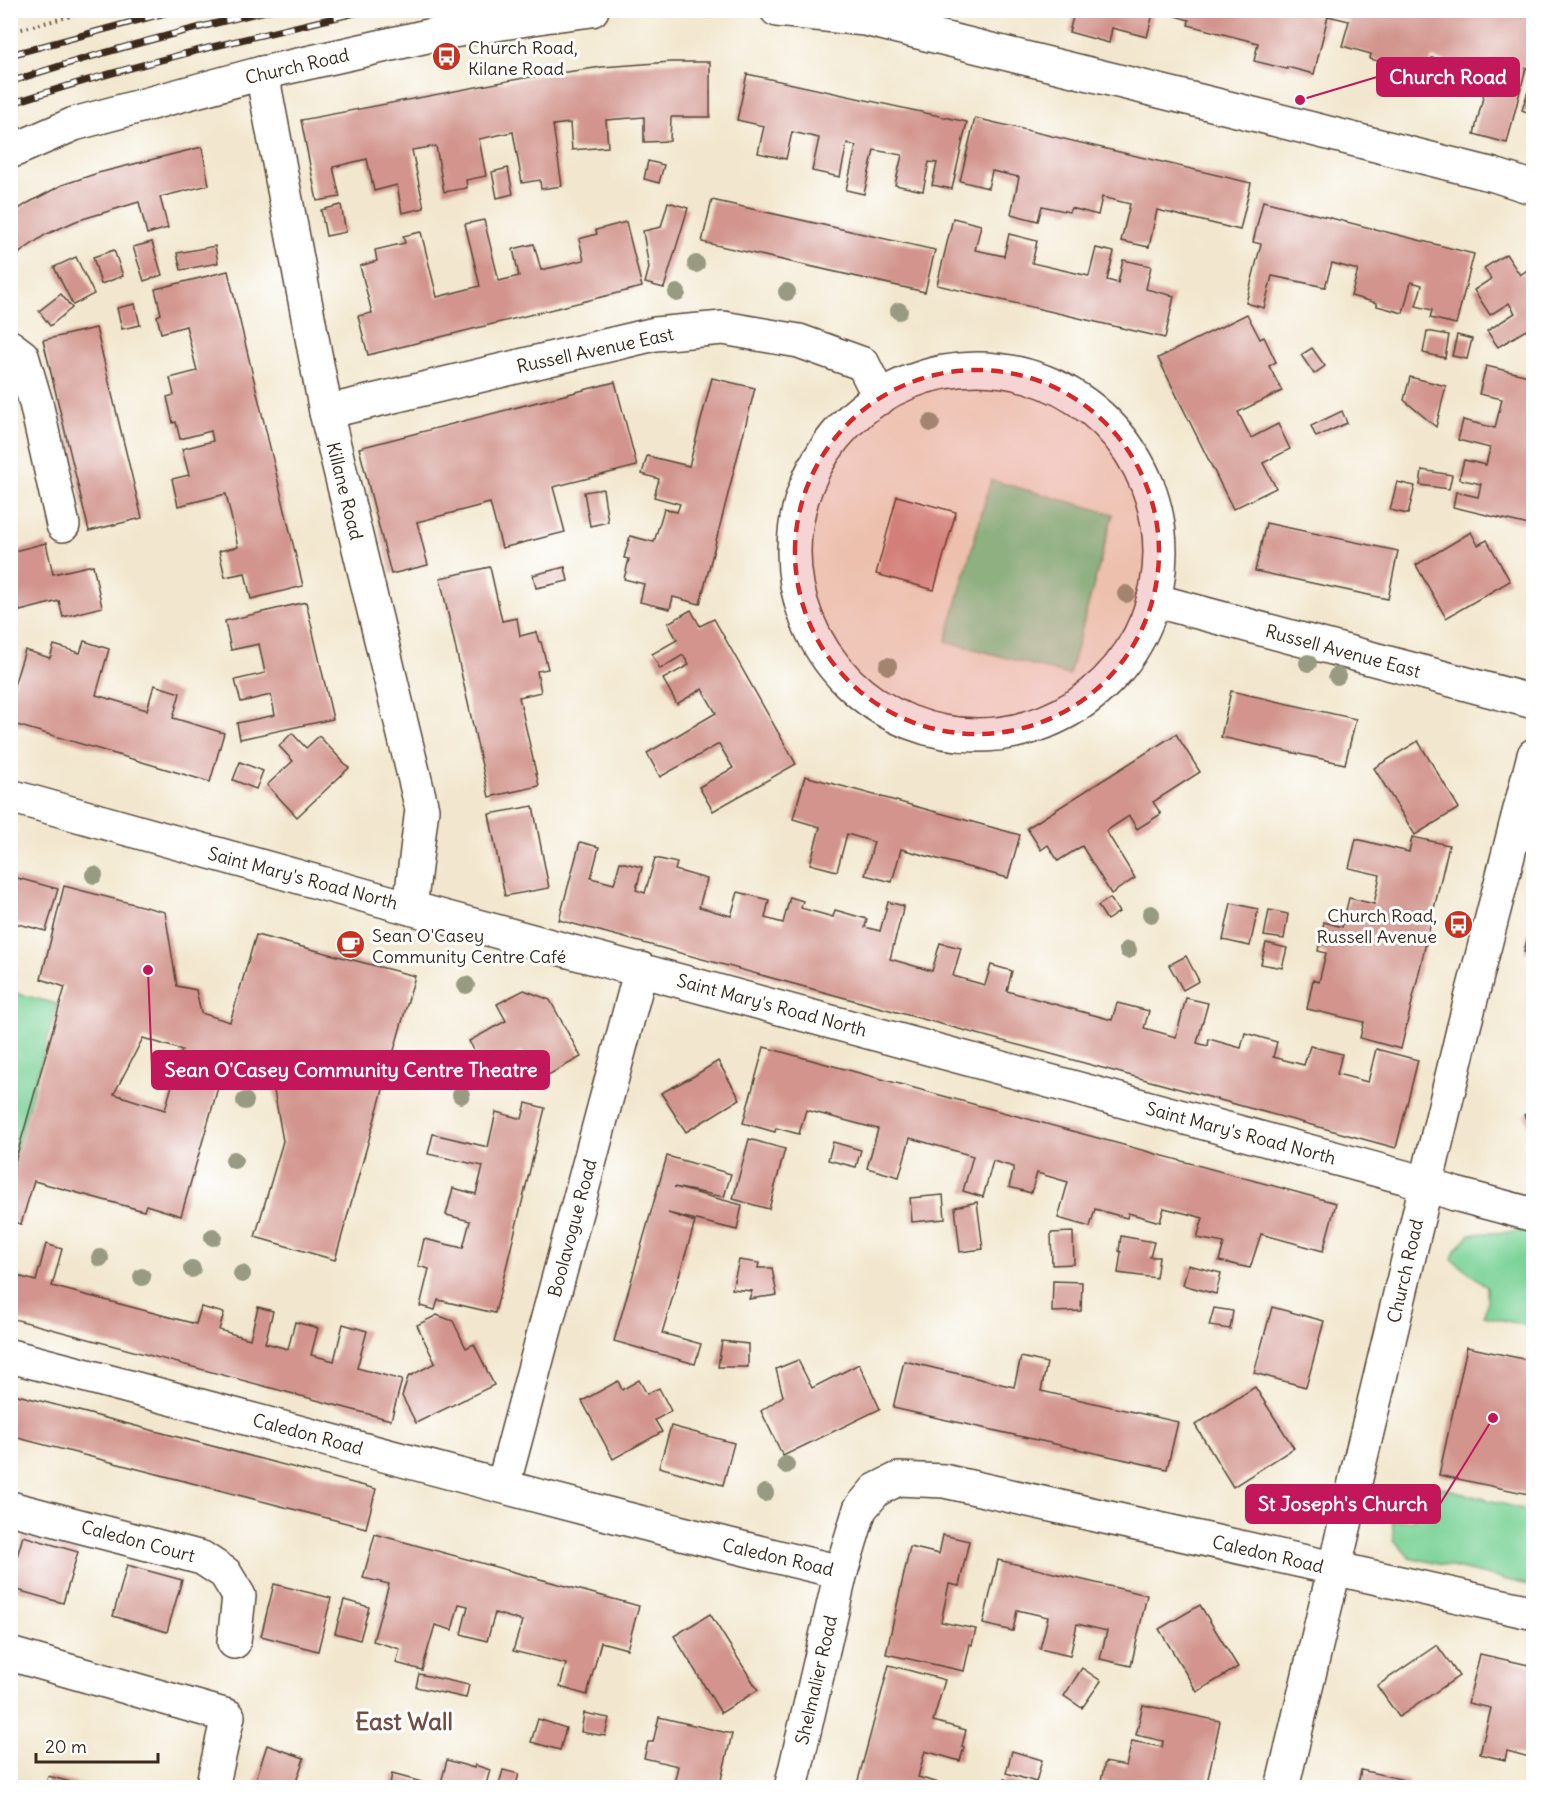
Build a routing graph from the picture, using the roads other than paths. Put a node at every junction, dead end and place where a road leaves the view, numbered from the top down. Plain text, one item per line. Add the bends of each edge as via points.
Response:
1 (592, 10) edge
2 (777, 10) edge
3 (262, 74) junction
4 (10, 152) edge
5 (1533, 188) edge
6 (10, 347) edge
7 (880, 398) junction
8 (326, 412) junction
9 (63, 525) dead end
10 (1154, 600) junction
11 (1533, 702) edge
12 (1532, 769) edge
13 (10, 796) edge
14 (410, 908) junction
15 (641, 969) junction
16 (1426, 1183) junction
17 (1533, 1215) edge
18 (10, 1356) edge
19 (503, 1486) junction
20 (10, 1508) edge
21 (1334, 1569) junction
22 (841, 1572) junction
23 (1533, 1613) edge
24 (234, 1642) dead end
25 (10, 1654) edge
26 (212, 1788) edge
27 (791, 1788) edge
28 (1282, 1788) edge

1 - 3 street, Church Road via 441,33
2 - 5 street via 865,19 1257,114
3 - 4 street, Church Road via 74,124
3 - 8 street, Killane Road
6 - 9 street via 21,356 36,404
7 - 8 street, Russell Avenue East via 863,364 799,341 723,328 655,334
7 - 10 street via 909,382 946,371 991,370 1046,383 1085,404 1121,439 1149,489 1160,545
7 - 10 street via 840,430 817,463 802,498 795,533 795,576 807,620 826,656 862,694 903,720 954,734 1009,732 1045,722 1073,708 1112,676 1130,654
8 - 14 street, Killane Road via 422,809
10 - 11 street, Russell Avenue East
12 - 16 street, Church Road
13 - 14 street, Saint Mary's Road North
14 - 15 street, Saint Mary's Road North
15 - 16 street, Saint Mary's Road North
15 - 19 street, Boolavogue Road
16 - 17 street, Saint Mary's Road North
16 - 21 street, Church Road
18 - 19 street, Caledon Road
19 - 22 street, Caledon Road via 699,1539
20 - 24 street, Caledon Court via 202,1558 225,1573 239,1596
21 - 22 street, Caledon Road via 944,1481 898,1479 876,1490 860,1509
21 - 23 street, Caledon Road
21 - 28 street, Church Road
22 - 27 street, Shelmalier Road
25 - 26 street via 228,1716

